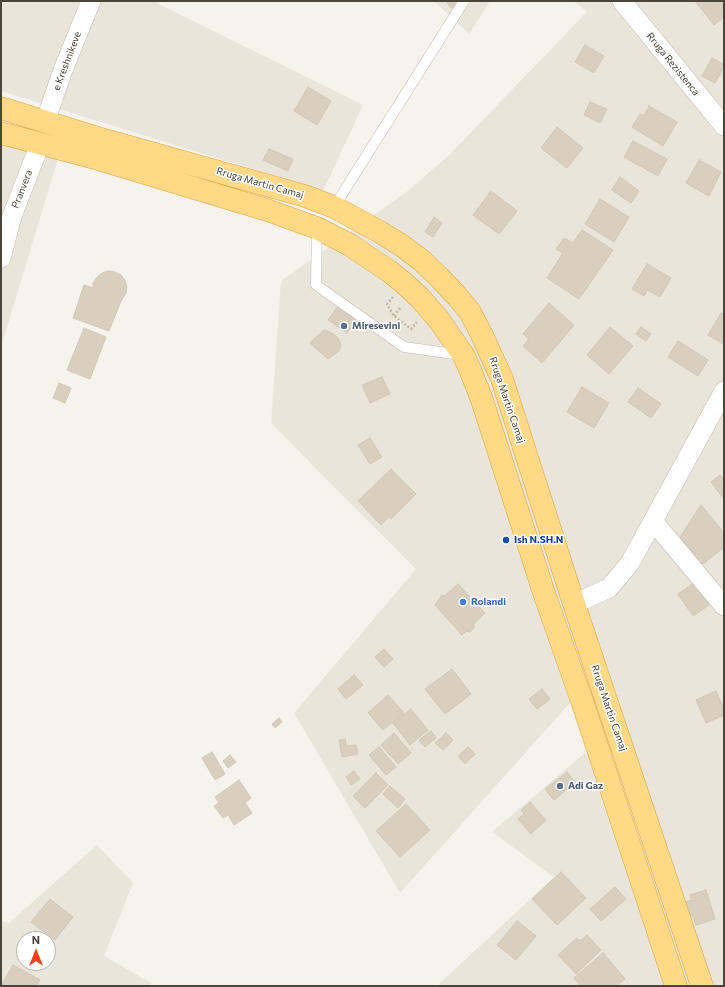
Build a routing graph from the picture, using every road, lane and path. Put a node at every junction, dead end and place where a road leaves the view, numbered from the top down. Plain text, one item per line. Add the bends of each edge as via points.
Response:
1 (91, 1) edge
2 (464, 1) edge
3 (622, 1) edge
4 (1, 108) edge
5 (45, 122) junction
6 (724, 126) edge
7 (1, 133) edge
8 (40, 144) junction
9 (334, 207) junction
10 (317, 228) junction
11 (1, 258) edge
12 (401, 307) dead end
13 (394, 316) dead end
14 (464, 356) junction
15 (724, 391) edge
16 (654, 520) junction
17 (574, 604) junction
18 (724, 606) edge
19 (676, 986) edge
20 (702, 986) edge

1 - 5 street, e Kreshnikeve
2 - 9 lane
3 - 6 street, Rruga Rezistenca
4 - 5 highway, Rruga Martin Camaj
5 - 9 highway, Rruga Martin Camaj via 291,192
7 - 8 highway
8 - 10 highway via 267,210
8 - 11 street, Pranvera via 12,216
9 - 17 highway, Rruga Martin Camaj via 380,232 421,260 453,291 470,312 502,379
10 - 14 highway via 350,245 404,283 439,320
10 - 14 lane via 316,285 404,347
12 - 13 path
14 - 19 highway via 482,400
15 - 16 street
16 - 17 street via 630,563 609,588
16 - 18 street
17 - 20 highway, Rruga Martin Camaj

